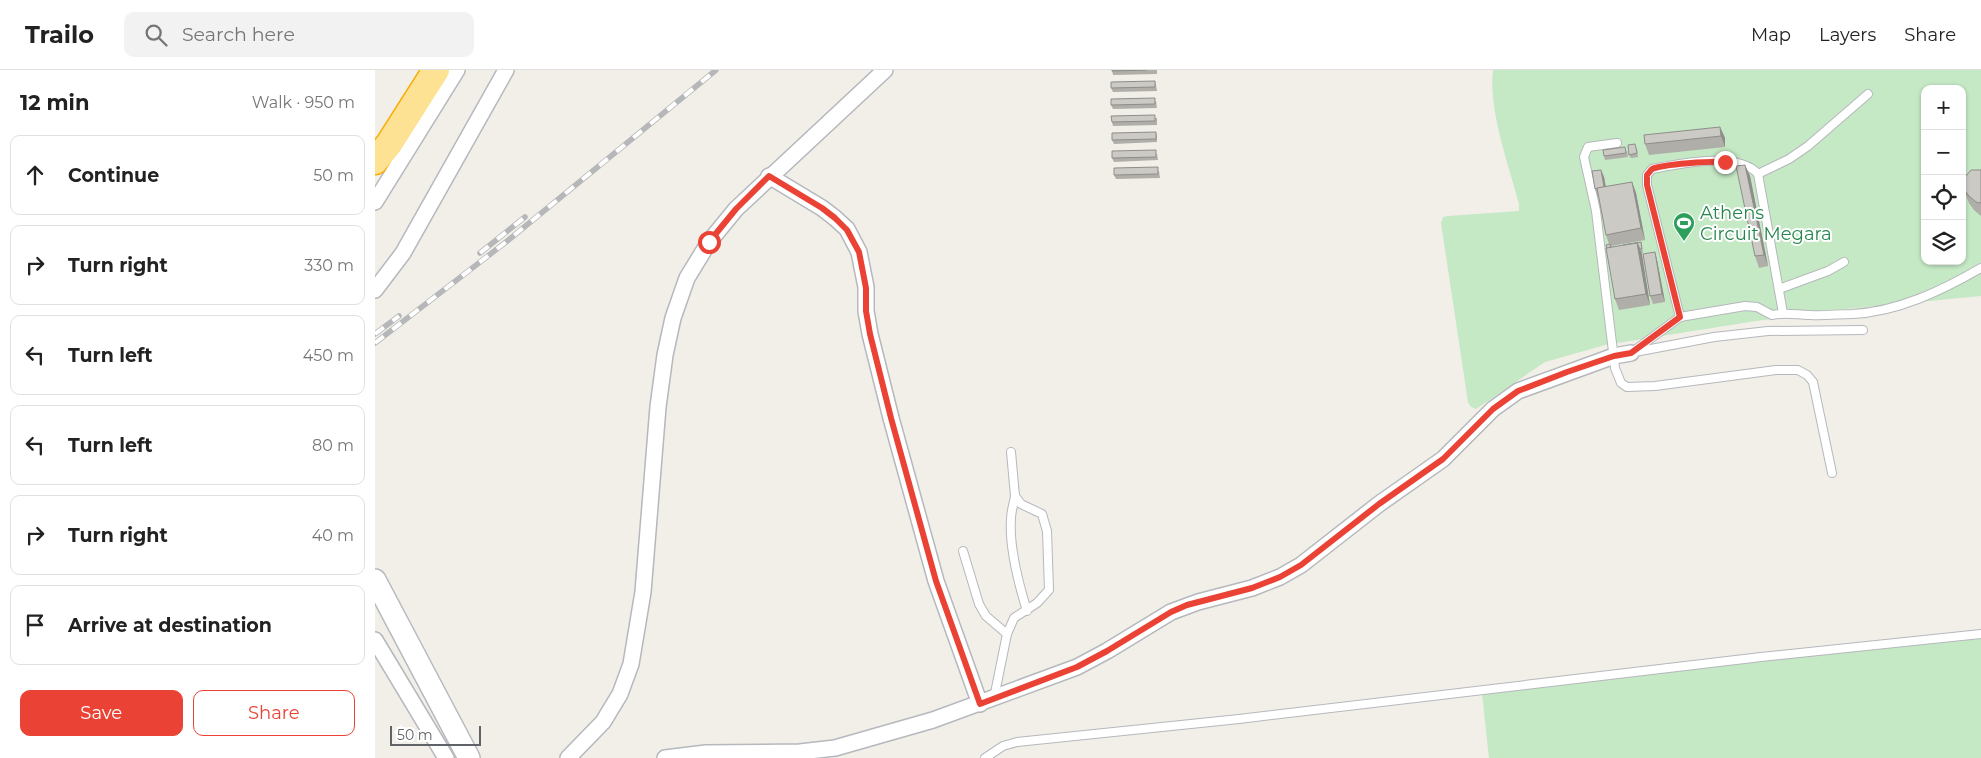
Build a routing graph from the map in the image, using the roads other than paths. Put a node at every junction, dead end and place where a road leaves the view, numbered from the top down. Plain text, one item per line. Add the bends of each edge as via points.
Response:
1 (436, 70) edge
2 (457, 70) edge
3 (507, 70) edge
4 (885, 70) edge
5 (1868, 94) dead end
6 (1617, 142) dead end
7 (375, 161) edge
8 (1758, 174) junction
9 (769, 176) junction
10 (375, 202) edge
11 (1844, 262) dead end
12 (1981, 268) edge
13 (1779, 289) junction
14 (375, 290) edge
15 (1783, 313) junction
16 (1680, 317) junction
17 (1863, 330) dead end
18 (1631, 353) junction
19 (1614, 356) junction
20 (1011, 452) dead end
21 (1832, 473) dead end
22 (1015, 496) junction
23 (963, 551) dead end
24 (375, 580) edge
25 (1027, 611) junction
26 (1007, 634) junction
27 (1981, 634) edge
28 (375, 640) edge
29 (994, 698) junction
30 (980, 704) junction
31 (446, 758) edge
32 (469, 758) edge
33 (568, 758) edge
34 (665, 758) edge
35 (985, 758) edge

1 - 7 highway
2 - 10 street
3 - 14 street via 403,253
4 - 9 street
5 - 8 lane via 1822,136 1789,159
6 - 19 lane via 1588,147 1585,157 1596,211
8 - 13 lane
8 - 16 lane via 1753,167 1741,163 1711,161 1652,169 1647,175
9 - 30 street via 835,218 847,230 859,252 866,288 866,311 886,399 936,581
9 - 33 street via 709,242 687,278 673,318 658,407 643,592 631,664 620,694 603,722
11 - 13 lane
12 - 15 lane via 1950,286 1882,310 1856,314
13 - 15 lane
15 - 16 lane via 1773,315 1757,307 1745,306
16 - 18 lane
17 - 18 lane via 1768,330
18 - 19 street
19 - 21 lane via 1617,376 1627,387 1798,370 1813,382
19 - 29 street via 1518,391 1504,400 1443,459 1301,565 1280,577 1187,605 1077,667
20 - 22 lane
22 - 25 lane via 1011,519 1013,542 1018,580
22 - 25 lane via 1021,504 1042,514 1047,531 1049,590
23 - 26 lane via 979,604 986,616
24 - 32 main road
25 - 26 lane via 1014,618
26 - 29 lane
27 - 35 lane via 1761,656 1239,719 1017,742 1003,746
28 - 31 street
29 - 30 street
30 - 34 street via 835,748 800,752 706,753

